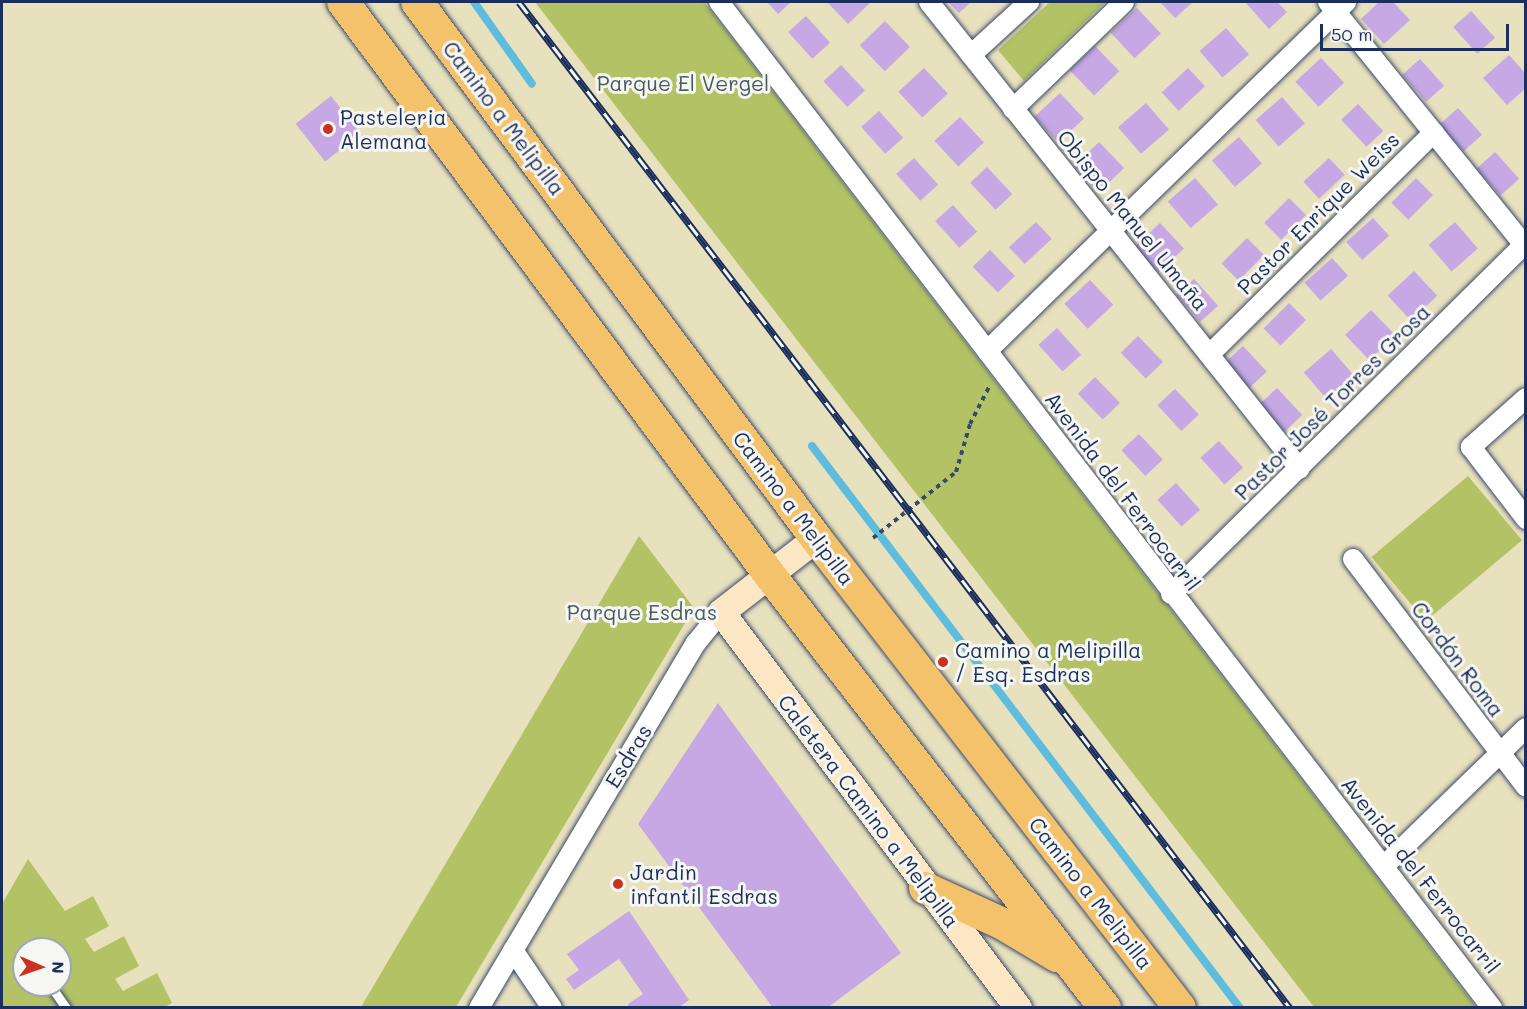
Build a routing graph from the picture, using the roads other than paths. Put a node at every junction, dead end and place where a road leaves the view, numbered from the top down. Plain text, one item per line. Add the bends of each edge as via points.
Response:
1 (343, 2) edge
2 (417, 2) edge
3 (719, 2) edge
4 (929, 2) edge
5 (1029, 2) edge
6 (1124, 2) edge
7 (1336, 5) edge
8 (971, 55) junction
9 (1013, 109) junction
10 (1434, 132) junction
11 (1108, 232) junction
12 (1525, 244) edge
13 (987, 351) junction
14 (1210, 354) junction
15 (1526, 398) edge
16 (1300, 469) junction
17 (1526, 519) edge
18 (816, 538) junction
19 (1353, 560) dead end
20 (769, 574) junction
21 (1171, 594) junction
22 (721, 612) junction
23 (1526, 728) edge
24 (1500, 753) junction
25 (1526, 787) edge
26 (1384, 866) junction
27 (925, 888) junction
28 (513, 950) junction
29 (1072, 965) junction
30 (479, 1008) edge
31 (552, 1008) edge
32 (1018, 1008) edge
33 (1105, 1008) edge
34 (1180, 1008) edge
35 (1492, 1008) edge

1 - 20 main road
2 - 18 main road, Camino a Melipilla
3 - 13 street, Avenida del Ferrocarril
4 - 8 street, Obispo Manuel Umaña
5 - 8 street
6 - 9 street
7 - 10 street
7 - 11 street
8 - 9 street, Obispo Manuel Umaña
9 - 11 street, Obispo Manuel Umaña
10 - 12 street
10 - 14 street, Pastor Enrique Weiss
11 - 13 street
11 - 14 street, Obispo Manuel Umaña
12 - 16 street, Pastor José Torres Grosa
13 - 21 street, Avenida del Ferrocarril
14 - 16 street, Obispo Manuel Umaña
15 - 17 street via 1472,447
16 - 21 street, Pastor José Torres Grosa
18 - 20 street, Esdras
18 - 34 main road, Camino a Melipilla
19 - 24 street, Cordón Roma
20 - 22 street, Esdras
20 - 29 main road
21 - 26 street, Avenida del Ferrocarril
22 - 27 street, Caletera Camino a Melipilla
22 - 28 street, Esdras via 701,634
23 - 24 street
24 - 25 street, Cordón Roma
24 - 26 street
26 - 35 street, Avenida del Ferrocarril
27 - 29 main road via 1003,924
27 - 32 street, Caletera Camino a Melipilla
28 - 30 street, Esdras
28 - 31 street
29 - 33 main road

